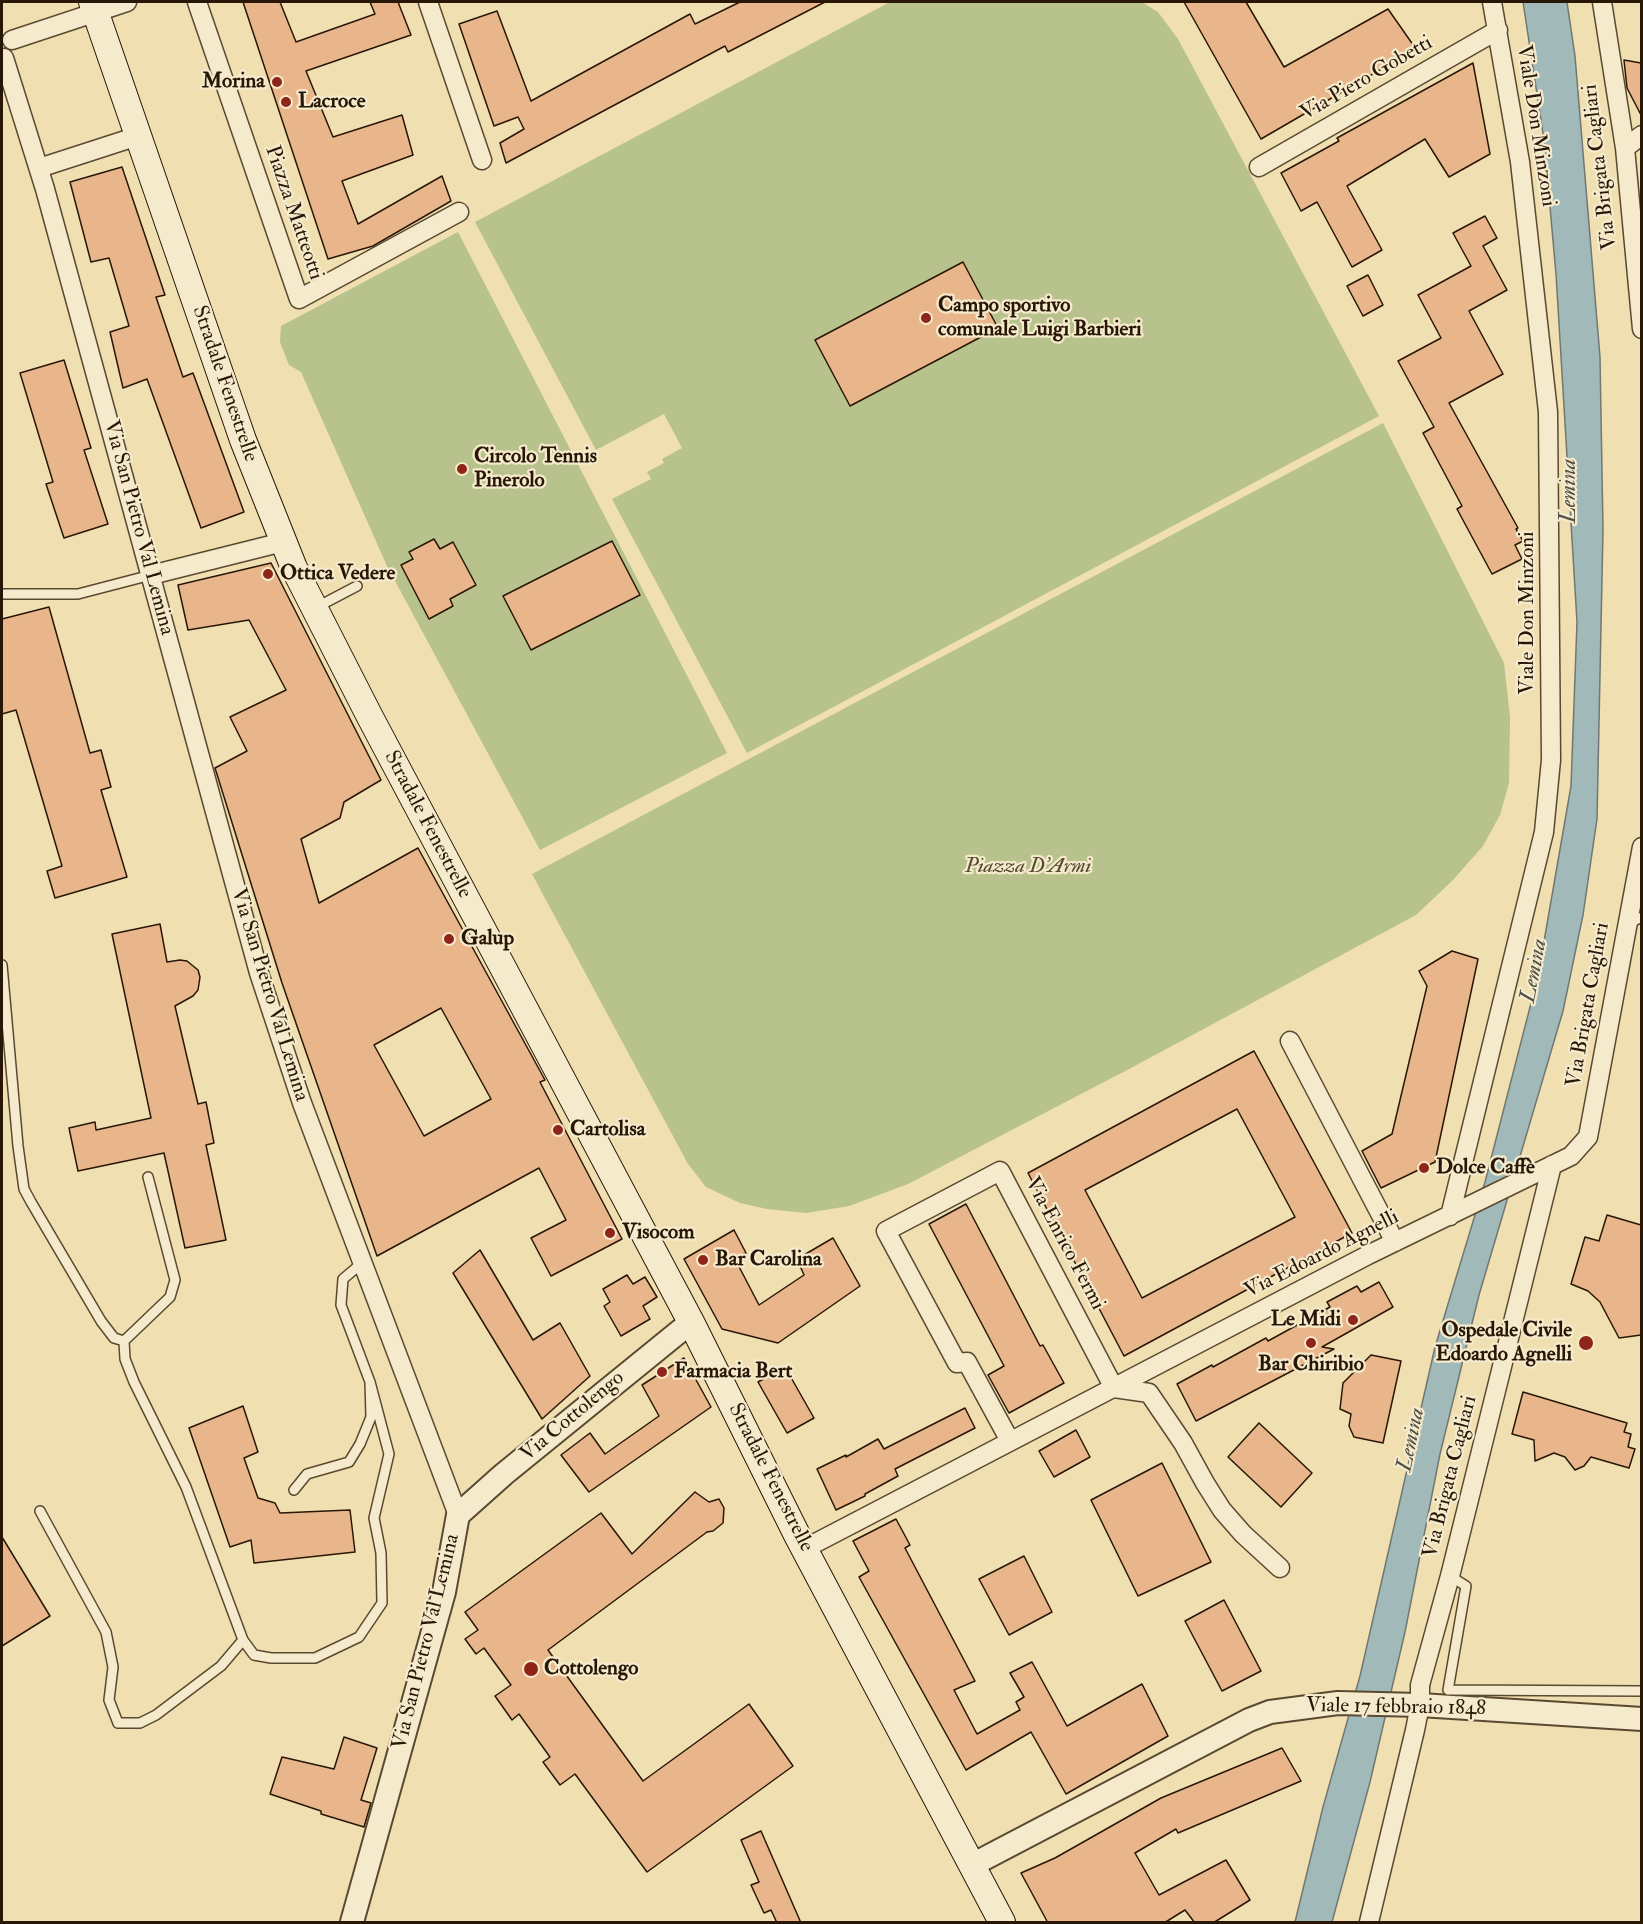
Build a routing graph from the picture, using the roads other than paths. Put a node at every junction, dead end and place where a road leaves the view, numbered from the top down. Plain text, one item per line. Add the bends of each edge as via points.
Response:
1 (128, 2) edge
2 (197, 2) edge
3 (428, 2) edge
4 (1492, 2) edge
5 (1602, 2) edge
6 (94, 7) edge
7 (1498, 30) junction
8 (7, 34) edge
9 (3, 59) edge
10 (1641, 135) edge
11 (138, 136) junction
12 (1633, 150) edge
13 (483, 160) dead end
14 (1259, 167) dead end
15 (39, 168) junction
16 (459, 212) dead end
17 (1641, 329) edge
18 (282, 542) junction
19 (152, 575) junction
20 (357, 586) dead end
21 (2, 594) edge
22 (315, 609) junction
23 (1641, 847) edge
24 (1634, 920) edge
25 (2, 965) edge
26 (1290, 1041) dead end
27 (1552, 1165) junction
28 (148, 1177) dead end
29 (1450, 1216) junction
30 (1395, 1242) junction
31 (362, 1263) junction
32 (691, 1322) junction
33 (124, 1341) junction
34 (370, 1382) junction
35 (1114, 1388) junction
36 (1010, 1442) junction
37 (294, 1490) dead end
38 (40, 1511) dead end
39 (458, 1515) junction
40 (804, 1549) junction
41 (1281, 1568) dead end
42 (1450, 1576) junction
43 (243, 1640) junction
44 (1641, 1691) edge
45 (1409, 1705) junction
46 (1641, 1719) edge
47 (972, 1865) junction
48 (352, 1923) edge
49 (1002, 1923) edge
50 (1369, 1923) edge

1 - 6 street
2 - 16 street, Piazza Matteotti via 299,299
3 - 13 street
4 - 7 street, Viale Don Minzoni
5 - 12 street, Via Brigata Cagliari
6 - 8 street
6 - 11 main road, Stradale Fenestrelle
7 - 14 street, Via Piero Gobetti
7 - 29 street, Viale Don Minzoni via 1521,173 1548,412 1551,760 1545,832
8 - 9 street via 11,50
9 - 15 street, Via San Pietro Val Lemina
10 - 12 street
11 - 15 street
11 - 18 main road, Stradale Fenestrelle
12 - 17 street, Via Brigata Cagliari
15 - 19 street, Via San Pietro Val Lemina
18 - 19 street
18 - 22 main road, Stradale Fenestrelle
19 - 21 lane via 78,594
19 - 31 street, Via San Pietro Val Lemina via 259,973
20 - 22 lane
22 - 32 main road, Stradale Fenestrelle
23 - 24 street, Via Brigata Cagliari
24 - 27 street, Via Brigata Cagliari via 1588,1137 1571,1156
25 - 33 lane via 24,1189 101,1321 114,1338
26 - 30 street
27 - 29 street, Via Edoardo Agnelli
27 - 42 street, Via Brigata Cagliari
28 - 33 lane via 175,1280 170,1297
29 - 30 street, Via Edoardo Agnelli
30 - 35 street, Via Edoardo Agnelli
31 - 34 lane via 343,1279 341,1305
31 - 39 street, Via San Pietro Val Lemina
32 - 39 street, Via Cottolengo
32 - 40 main road, Stradale Fenestrelle
33 - 43 lane via 125,1359 134,1382 186,1487
34 - 37 lane via 371,1417 349,1462 307,1474
34 - 43 lane via 389,1454 374,1518 381,1553 382,1603 359,1637 315,1658 254,1655
35 - 36 street, Via Edoardo Agnelli
35 - 36 street, Via Enrico Fermi via 1000,1171 886,1231 957,1363 967,1362
35 - 41 street via 1149,1393 1222,1510
36 - 40 street, Via Edoardo Agnelli
38 - 43 lane via 106,1632 113,1667 109,1700 118,1723 140,1723 156,1715 221,1666
39 - 48 street, Via San Pietro Val Lemina via 444,1592
40 - 47 main road, Stradale Fenestrelle
42 - 44 lane via 1466,1586 1448,1690
42 - 45 street, Via Brigata Cagliari via 1420,1685
45 - 46 street, Viale 17 febbraio 1848
45 - 47 street, Viale 17 febbraio 1848 via 1338,1703 1270,1712
45 - 50 street, Via Brigata Cagliari via 1409,1756
47 - 49 main road, Stradale Fenestrelle

